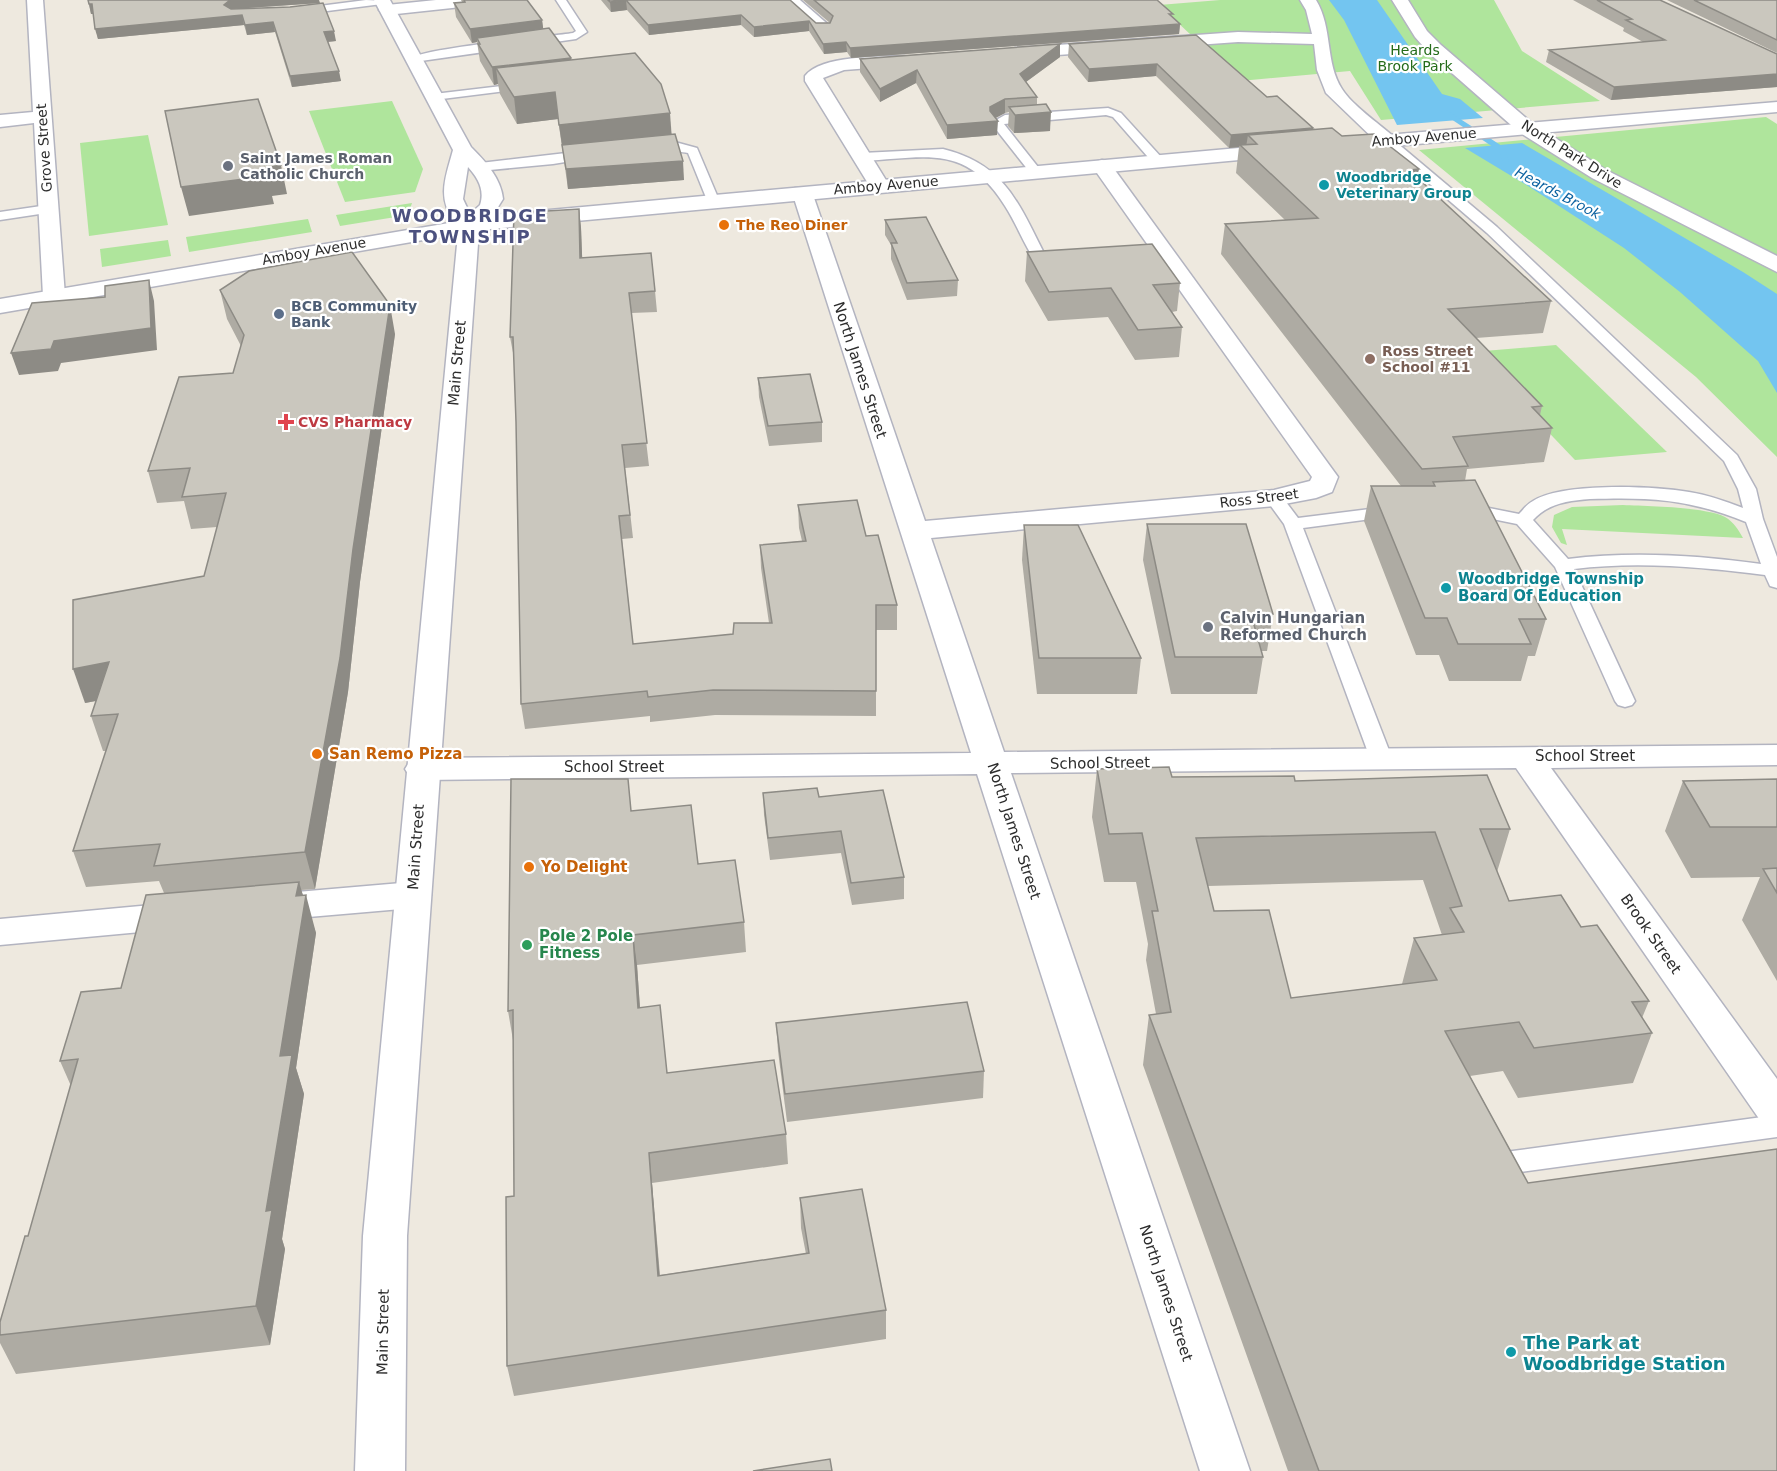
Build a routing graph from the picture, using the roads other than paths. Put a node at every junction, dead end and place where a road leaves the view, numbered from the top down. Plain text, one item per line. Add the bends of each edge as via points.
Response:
1 (34, 0) edge
2 (480, 0) edge
3 (561, 0) edge
4 (790, 0) edge
5 (1308, 0) edge
6 (1400, 0) edge
7 (384, 4) edge
8 (282, 12) edge
9 (824, 28) edge
10 (1320, 39) junction
11 (1002, 54) edge
12 (414, 59) junction
13 (918, 60) edge
14 (537, 85) edge
15 (434, 97) junction
16 (1777, 107) edge
17 (42, 116) junction
18 (0, 121) edge
19 (1526, 128) junction
20 (1386, 140) junction
21 (640, 149) edge
22 (463, 150) junction
23 (606, 153) edge
24 (861, 157) junction
25 (1158, 161) junction
26 (1102, 166) junction
27 (480, 167) junction
28 (1036, 172) junction
29 (990, 176) junction
30 (879, 185) junction
31 (802, 192) junction
32 (713, 200) junction
33 (48, 209) junction
34 (0, 216) edge
35 (469, 225) junction
36 (1080, 260) edge
37 (1777, 265) edge
38 (54, 296) junction
39 (0, 306) edge
40 (1274, 498) junction
41 (1445, 509) edge
42 (1411, 511) edge
43 (1754, 519) junction
44 (1523, 520) junction
45 (1293, 524) junction
46 (913, 531) junction
47 (1563, 565) junction
48 (1775, 576) edge
49 (1625, 701) dead end
50 (1777, 755) edge
51 (1526, 756) junction
52 (1381, 758) junction
53 (992, 764) junction
54 (422, 769) junction
55 (413, 895) junction
56 (0, 932) edge
57 (1777, 1111) edge
58 (1777, 1126) edge
59 (1505, 1163) edge
60 (380, 1471) edge
61 (1225, 1471) edge

1 - 17 street, Grove Street
2 - 7 street
3 - 12 lane via 582,32 576,36
4 - 9 street
5 - 10 street via 1317,16
6 - 19 street, North Park Drive via 1416,28 1435,49
7 - 8 lane
7 - 12 street
10 - 11 street via 1213,39
10 - 20 street via 1330,86
12 - 15 street
13 - 24 street via 846,66 814,76
14 - 15 lane
15 - 22 street
16 - 19 street, Amboy Avenue
17 - 18 street
17 - 33 street, Grove Street
19 - 20 street, Amboy Avenue
19 - 37 street, North Park Drive via 1599,174
20 - 25 street, Amboy Avenue
20 - 43 lane via 1475,215 1731,459 1748,489
21 - 32 lane via 690,149
22 - 27 street
22 - 35 street via 452,204
23 - 27 lane
24 - 29 lane via 956,154 978,164
24 - 30 street
25 - 26 street, Amboy Avenue
25 - 28 lane via 1117,115 1108,111 1005,119 997,123
26 - 28 street, Amboy Avenue
26 - 40 street, Ross Street via 1154,254 1326,477 1322,486
27 - 35 street via 493,194 491,205
28 - 29 street, Amboy Avenue
29 - 30 street, Amboy Avenue
29 - 36 lane via 1008,197 1040,256
30 - 31 street, Amboy Avenue
31 - 32 street, Amboy Avenue
31 - 46 street, North James Street
32 - 35 street, Amboy Avenue
33 - 34 lane
33 - 38 street, Grove Street
35 - 38 street, Amboy Avenue
35 - 54 street, Main Street
38 - 39 street, Amboy Avenue
40 - 45 lane
40 - 46 street, Ross Street
41 - 44 lane via 1468,508
42 - 45 lane via 1365,513
43 - 44 lane via 1686,497 1610,493 1569,496 1540,504
43 - 48 lane
44 - 47 lane
45 - 52 lane
46 - 53 street, North James Street
47 - 48 lane via 1597,559 1709,562
47 - 49 lane
50 - 51 street, School Street
51 - 52 street, School Street
51 - 57 street, Brook Street
52 - 53 street, School Street
53 - 54 street, School Street
53 - 61 street, North James Street
54 - 55 street, Main Street
55 - 56 street
55 - 60 street, Main Street via 385,1236
58 - 59 lane

